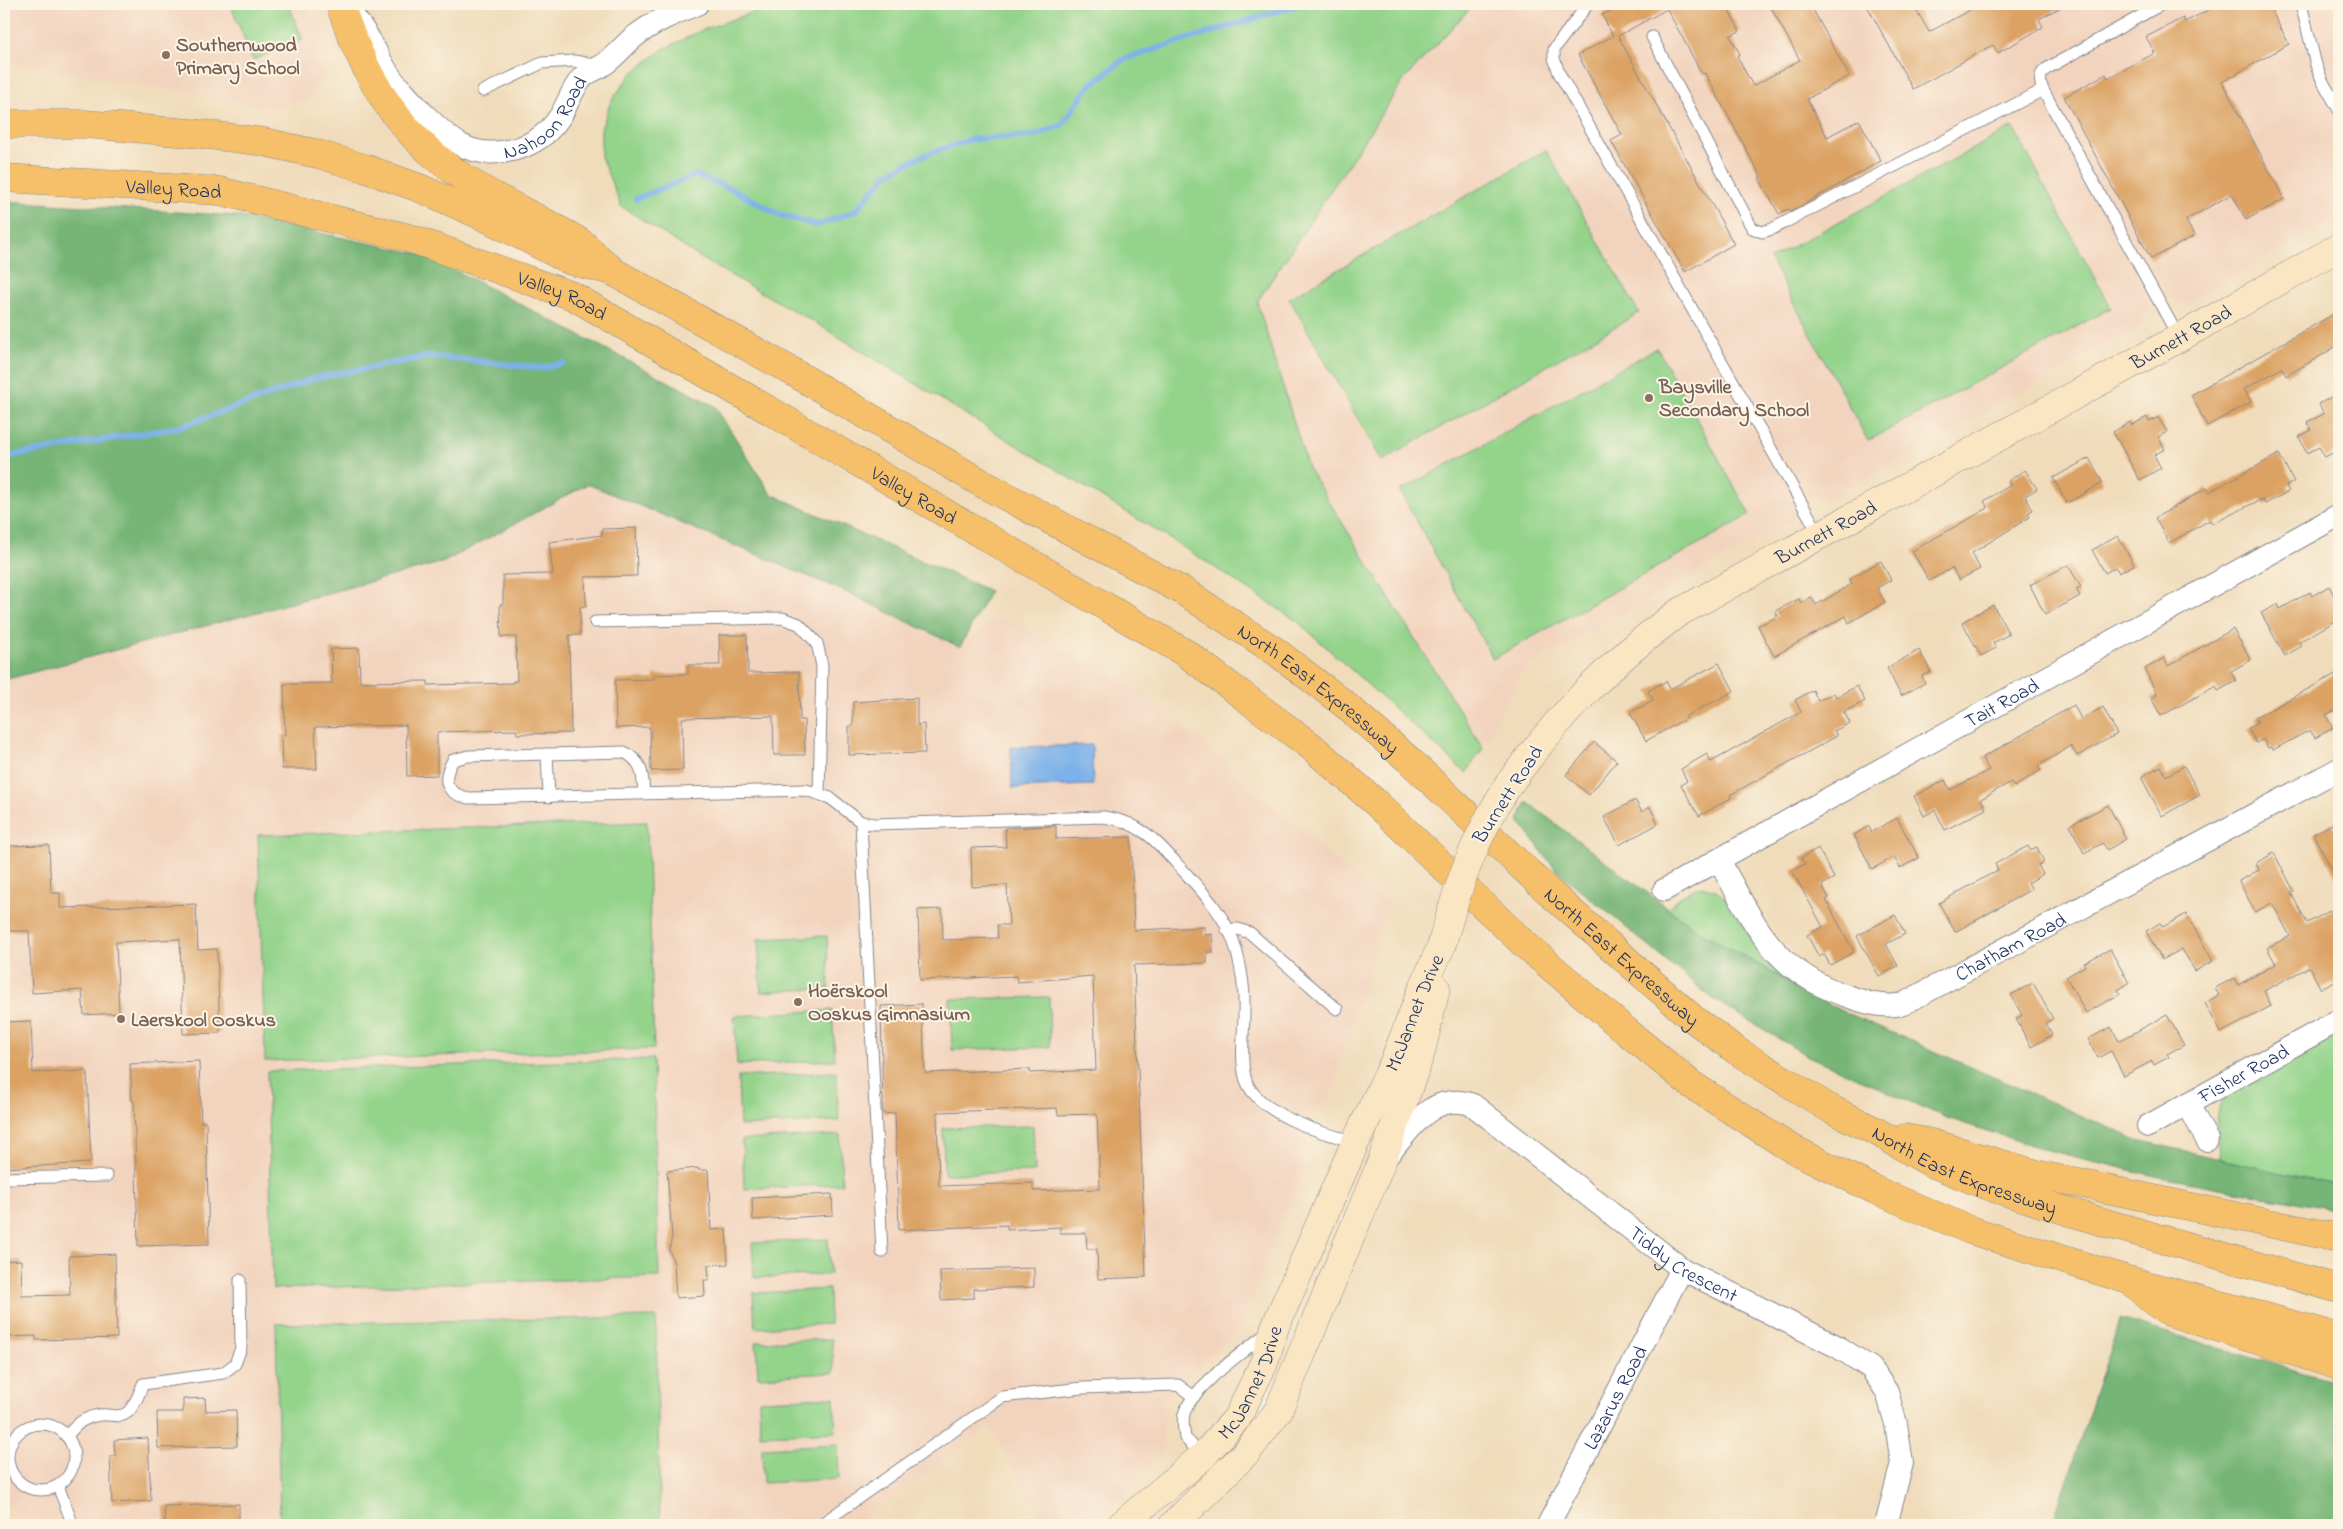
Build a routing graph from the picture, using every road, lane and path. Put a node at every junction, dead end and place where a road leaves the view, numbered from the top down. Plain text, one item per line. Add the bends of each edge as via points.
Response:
1 (342, 4) edge
2 (697, 4) edge
3 (1588, 4) edge
4 (2162, 4) edge
5 (2301, 4) edge
6 (1652, 37) dead end
7 (602, 66) junction
8 (2043, 90) junction
9 (483, 91) dead end
10 (2339, 110) edge
11 (4, 124) edge
12 (4, 165) edge
13 (4, 178) edge
14 (164, 187) junction
15 (2339, 247) edge
16 (612, 271) junction
17 (2179, 338) junction
18 (983, 484) joint
19 (2339, 514) edge
20 (1819, 534) junction
21 (595, 622) dead end
22 (547, 754) junction
23 (2339, 769) edge
24 (644, 794) junction
25 (819, 794) junction
26 (549, 796) junction
27 (861, 822) junction
28 (1719, 860) junction
29 (1664, 890) dead end
30 (1227, 930) junction
31 (1442, 947) junction
32 (1337, 1009) dead end
33 (2339, 1020) edge
34 (1406, 1092) junction
35 (2188, 1104) junction
36 (2148, 1126) dead end
37 (1879, 1133) junction
38 (1356, 1140) junction
39 (2207, 1140) dead end
40 (1382, 1162) junction
41 (107, 1176) dead end
42 (4, 1178) edge
43 (2339, 1238) edge
44 (882, 1252) dead end
45 (1682, 1269) junction
46 (240, 1280) dead end
47 (2128, 1280) junction
48 (2339, 1289) edge
49 (1275, 1327) junction
50 (2339, 1337) edge
51 (2339, 1366) edge
52 (1194, 1397) junction
53 (66, 1436) junction
54 (7, 1441) edge
55 (1203, 1456) junction
56 (1229, 1470) junction
57 (58, 1486) junction
58 (73, 1525) edge
59 (820, 1525) edge
60 (1122, 1525) edge
61 (1174, 1525) edge
62 (1548, 1525) edge
63 (1886, 1525) edge

1 - 7 street, Nahoon Road via 397,85 450,137 476,150 498,152 534,142 560,118 580,80 589,71
1 - 16 highway via 353,44 374,86 411,133 452,170 579,242
2 - 7 street, Nahoon Road via 666,16
3 - 20 lane via 1554,48 1559,73
4 - 8 lane via 2046,69 2040,78
5 - 10 lane via 2316,65
6 - 8 lane via 1752,228 1762,232
7 - 9 lane via 574,61 542,63
8 - 17 lane
11 - 16 highway, Valley Road via 84,124 201,134 264,142 318,154 422,189 489,219 571,262
12 - 14 highway via 96,173
13 - 14 highway, Valley Road
14 - 47 highway, Valley Road via 220,191 343,220 410,238 573,296 1187,654 1312,747 1375,802 1522,942 1692,1084 1787,1146 1875,1190 1970,1230
15 - 17 street, Burnett Road
16 - 18 highway, Valley Road via 793,372
17 - 20 street, Burnett Road
18 - 37 highway, North East Expressway via 1183,591 1275,651 1343,703 1410,761 1572,913 1692,1018 1783,1080
19 - 28 street, Tait Road
20 - 31 street, Burnett Road, bridge via 1678,613 1636,643 1582,694 1538,745 1489,816 1472,848
21 - 25 lane via 782,618 799,624 817,643 822,666
22 - 24 lane via 624,752 635,758 642,768
22 - 26 lane
22 - 26 lane via 468,756 452,760 446,771 447,786 455,795 469,798
23 - 28 street, Chatham Road via 1903,1004 1890,1006 1874,1006 1838,993 1780,958 1754,925
24 - 25 lane via 806,790
24 - 26 lane
25 - 27 lane via 830,798
27 - 30 lane via 1120,819 1137,825 1160,844 1207,898
27 - 44 lane
28 - 29 street, Tait Road
30 - 32 lane via 1250,933
30 - 38 lane via 1235,946 1243,980 1245,1078 1255,1094 1290,1120 1314,1130
31 - 34 street, McJannet Drive via 1430,1022
31 - 38 street, McJannet Drive via 1393,1064
33 - 35 street, Fisher Road
34 - 38 street via 1374,1134 1366,1140
34 - 40 street, McJannet Drive
35 - 36 street, Fisher Road
35 - 39 street
37 - 43 highway via 1931,1143 2040,1175
37 - 48 highway, North East Expressway via 1929,1162 1993,1188
38 - 49 street, McJannet Drive
40 - 45 street, Tiddy Crescent via 1426,1112 1441,1102 1466,1102
40 - 56 street, McJannet Drive via 1278,1411
41 - 42 lane
45 - 62 street, Lazarus Road
45 - 63 street, Tiddy Crescent via 1838,1347 1871,1368 1887,1392 1902,1463
46 - 53 lane via 241,1348 235,1364 223,1373 143,1384 136,1404 128,1413 83,1420
47 - 50 highway
47 - 51 highway via 2166,1311
49 - 52 lane
49 - 55 street, McJannet Drive via 1264,1363 1237,1418
52 - 55 lane via 1183,1415 1185,1438
52 - 59 lane via 1178,1385 1082,1388 1002,1397
53 - 54 lane via 48,1425 36,1424
53 - 57 lane via 74,1457 72,1468
54 - 57 lane via 8,1464 18,1482 38,1490
55 - 56 street
55 - 60 street, McJannet Drive
56 - 61 street, McJannet Drive
57 - 58 lane

